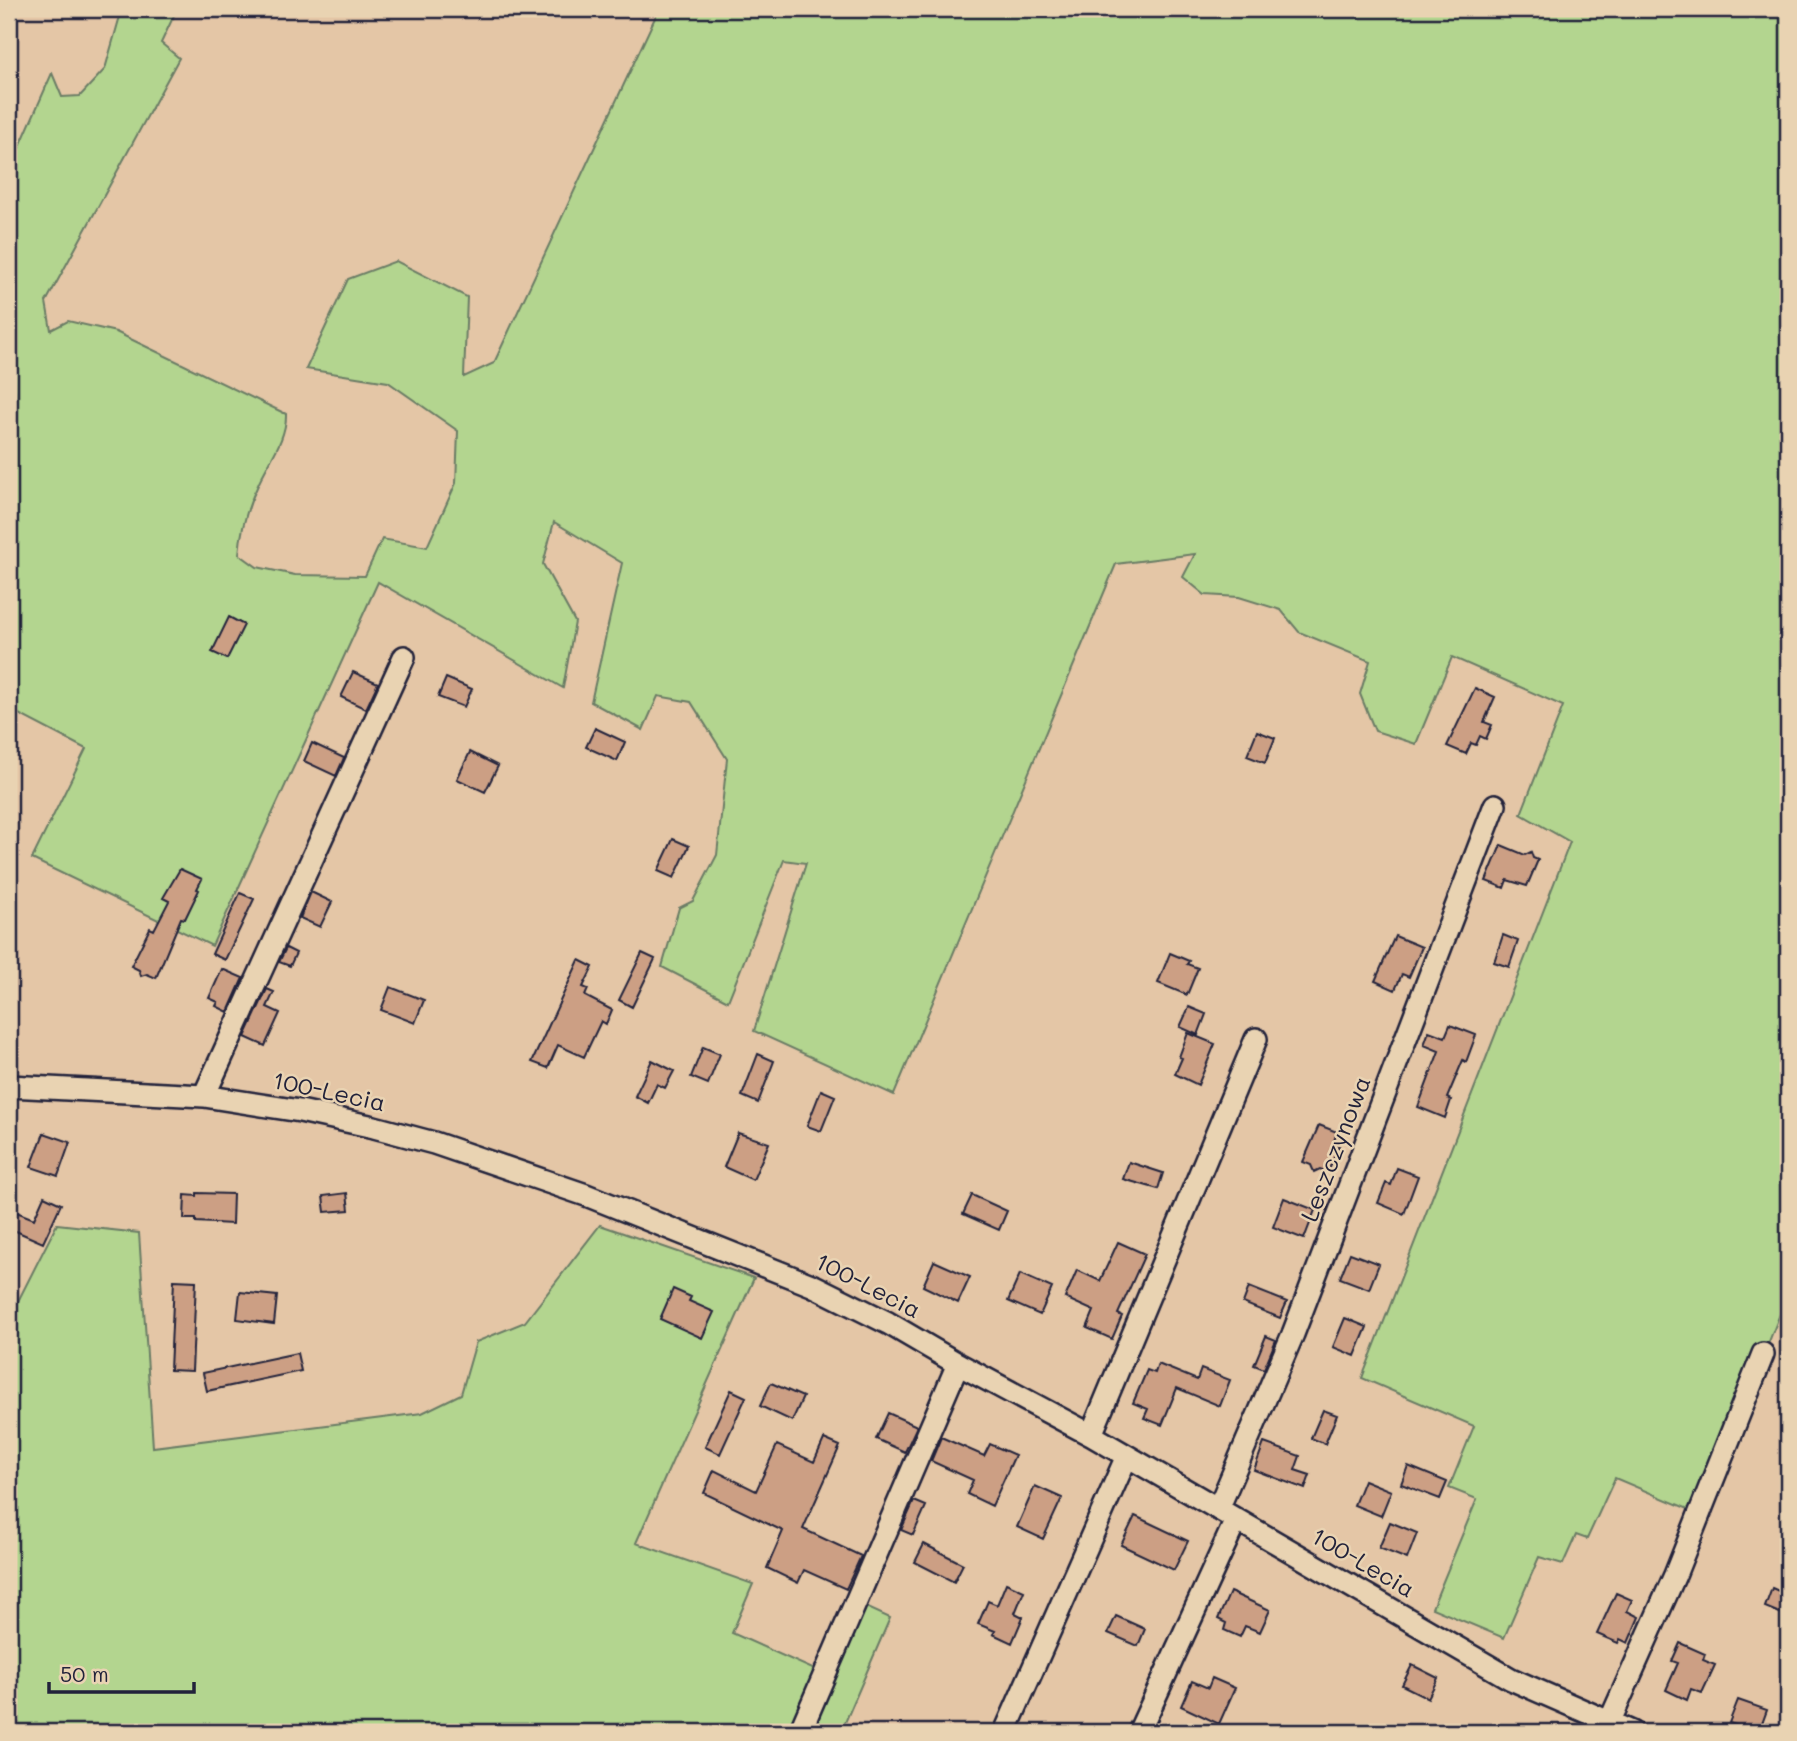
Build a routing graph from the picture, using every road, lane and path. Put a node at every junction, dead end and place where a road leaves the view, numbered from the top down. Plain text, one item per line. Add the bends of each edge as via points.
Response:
1 (404, 657) dead end
2 (1495, 805) dead end
3 (1256, 1039) dead end
4 (9, 1086) edge
5 (204, 1096) junction
6 (1763, 1354) dead end
7 (958, 1364) junction
8 (1091, 1435) junction
9 (1127, 1456) junction
10 (1227, 1515) junction
11 (1609, 1723) junction
12 (800, 1732) edge
13 (1005, 1732) edge
14 (1139, 1732) edge
15 (1632, 1732) edge

1 - 5 street
2 - 10 street, Leszczynowa
3 - 8 street
4 - 5 street, 100-Lecia
5 - 7 street, 100-Lecia via 374,1127 573,1190 814,1286
6 - 11 street via 1675,1575
7 - 8 street, 100-Lecia
7 - 12 street
8 - 9 street, 100-Lecia
9 - 10 street, 100-Lecia
9 - 13 street
10 - 11 street, 100-Lecia via 1511,1679
10 - 14 street, Leszczynowa
11 - 15 street, 100-Lecia

